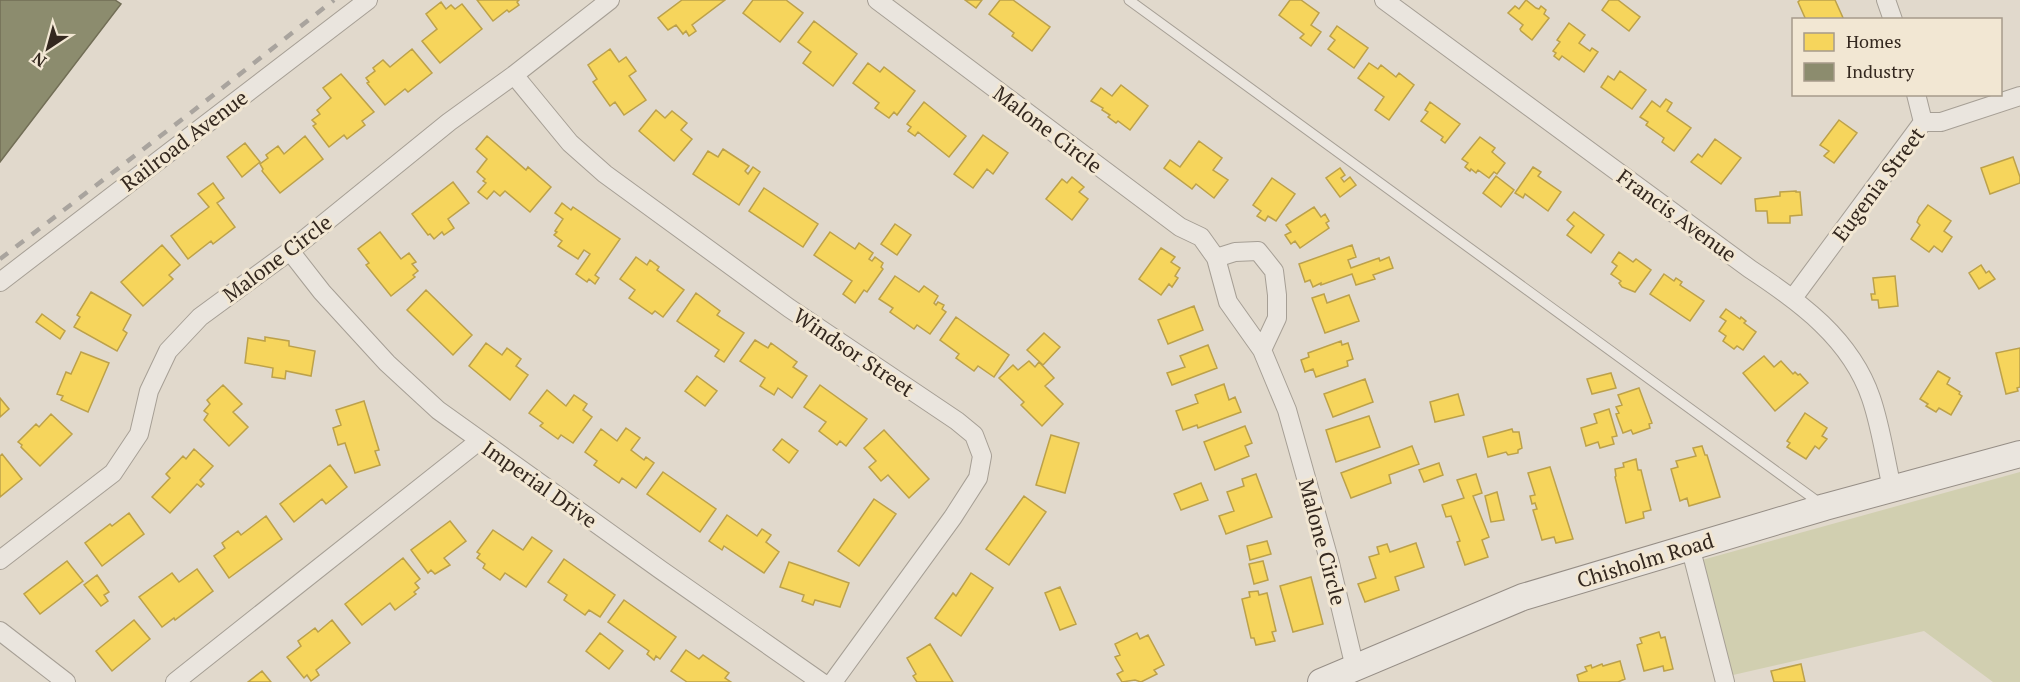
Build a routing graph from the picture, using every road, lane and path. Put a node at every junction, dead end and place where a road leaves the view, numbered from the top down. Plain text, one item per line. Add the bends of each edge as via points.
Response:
1 (368, 0) edge
2 (610, 0) edge
3 (877, 0) edge
4 (1129, 0) edge
5 (1384, 0) edge
6 (1886, 0) edge
7 (1892, 18) edge
8 (514, 75) junction
9 (1916, 96) edge
10 (2020, 96) edge
11 (1923, 122) junction
12 (290, 251) junction
13 (1216, 258) junction
14 (0, 282) edge
15 (1793, 298) junction
16 (1262, 350) junction
17 (479, 441) junction
18 (2020, 454) edge
19 (1892, 488) junction
20 (1825, 507) junction
21 (1690, 546) junction
22 (0, 560) edge
23 (0, 631) edge
24 (1355, 668) junction
25 (66, 682) edge
26 (175, 682) edge
27 (821, 682) edge
28 (833, 682) edge
29 (1321, 682) edge
30 (1725, 682) edge

1 - 14 street, Railroad Avenue
2 - 8 street, Malone Circle
3 - 13 street, Malone Circle via 1171,220 1201,237
4 - 20 lane
5 - 15 street, Francis Avenue
6 - 7 street
8 - 12 street, Malone Circle via 449,122
8 - 28 street, Windsor Street via 570,143 605,174 789,308 974,435 982,456 978,478
9 - 11 street
10 - 11 street, Eugenia Street via 1941,122
11 - 15 street, Eugenia Street
12 - 17 street, Imperial Drive via 387,363
12 - 22 street, Malone Circle via 200,317 168,351 149,391 139,434 113,473
13 - 16 street, Malone Circle via 1228,302
13 - 16 street via 1258,251 1274,271 1277,318
15 - 19 street, Francis Avenue via 1851,357 1871,397
16 - 24 street, Malone Circle via 1287,410
17 - 26 street
17 - 27 street, Imperial Drive
18 - 19 main road, Chisholm Road
19 - 20 main road, Chisholm Road
20 - 21 main road, Chisholm Road
21 - 24 main road, Chisholm Road via 1523,597
21 - 30 street
23 - 25 street
24 - 29 main road, Chisholm Road

